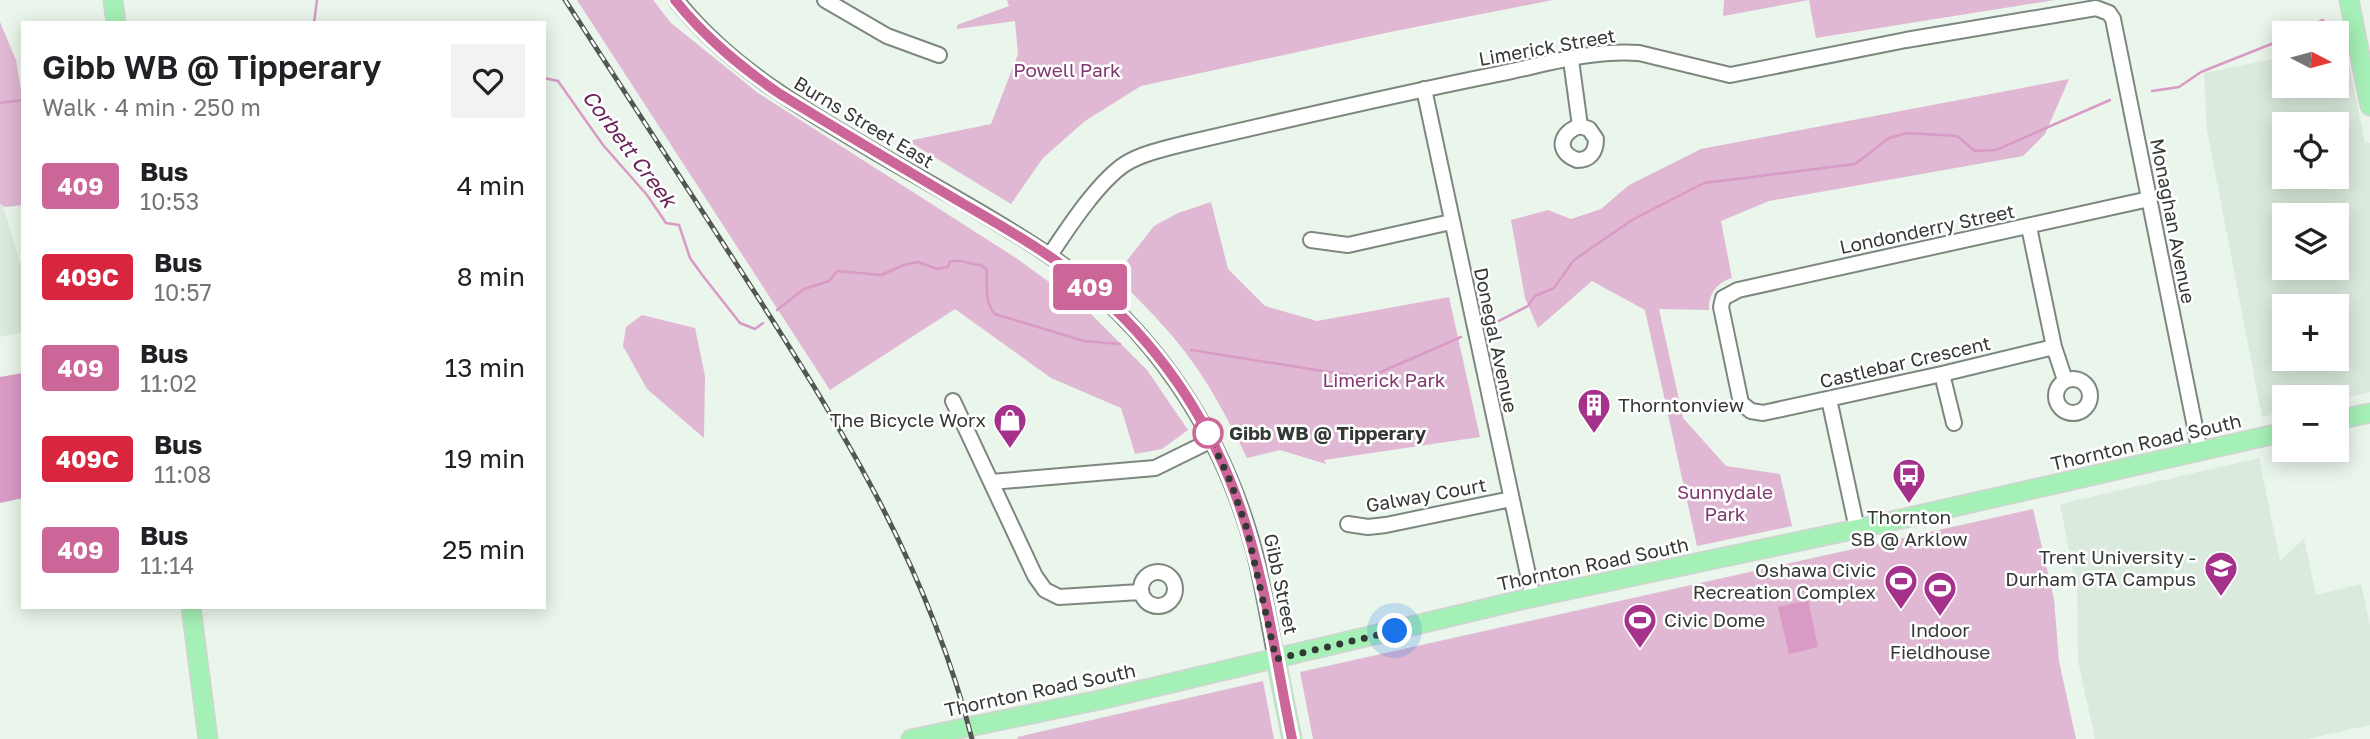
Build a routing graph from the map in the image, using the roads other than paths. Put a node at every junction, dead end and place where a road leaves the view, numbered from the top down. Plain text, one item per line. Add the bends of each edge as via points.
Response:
1 (113, 0) edge
2 (676, 0) edge
3 (825, 0) edge
4 (2349, 0) edge
5 (2096, 8) joint
6 (116, 21) edge
7 (939, 55) dead end
8 (1571, 60) junction
9 (1424, 89) junction
10 (2370, 106) edge
11 (1580, 125) dead end
12 (2149, 199) junction
13 (1451, 222) junction
14 (2029, 227) junction
15 (1311, 240) dead end
16 (1049, 255) junction
17 (1721, 307) joint
18 (2054, 347) junction
19 (1942, 374) junction
20 (2065, 380) dead end
21 (1829, 399) junction
22 (953, 401) dead end
23 (2370, 412) edge
24 (2349, 417) edge
25 (1954, 424) dead end
26 (2272, 435) edge
27 (1212, 440) junction
28 (2200, 452) junction
29 (991, 482) junction
30 (1511, 499) junction
31 (1348, 524) dead end
32 (1857, 529) junction
33 (1140, 592) dead end
34 (1533, 598) junction
35 (191, 609) edge
36 (1276, 659) junction
37 (208, 739) edge
38 (911, 739) edge
39 (1292, 739) edge

1 - 6 main road
2 - 16 street, Burns Street East via 715,44 780,94
3 - 7 street via 887,36
4 - 10 main road
5 - 8 street, Limerick Street via 1730,75 1639,53
5 - 12 street, Monaghan Avenue via 2113,19
8 - 9 street, Limerick Street
8 - 11 street
9 - 13 street, Donegal Avenue
9 - 16 street, Limerick Street via 1187,143 1126,163 1107,180
12 - 14 street, Londonderry Street
12 - 28 street, Monaghan Avenue
13 - 15 street via 1348,245
13 - 30 street, Donegal Avenue
14 - 17 street, Londonderry Street via 1738,290 1724,298
14 - 18 street
16 - 27 street, Gibb Street via 1136,331 1173,376
17 - 21 street, Castlebar Crescent via 1741,403 1751,411 1763,412
18 - 19 street, Castlebar Crescent
18 - 20 street
19 - 21 street, Castlebar Crescent
19 - 25 street
21 - 32 street
22 - 29 street
23 - 24 main road
26 - 28 main road, Thornton Road South
27 - 29 street via 1154,468
27 - 36 street, Gibb Street via 1247,529
28 - 32 main road, Thornton Road South
29 - 33 street via 1045,590 1059,597
30 - 31 street, Galway Court via 1386,525
30 - 34 street, Donegal Avenue
32 - 34 main road, Thornton Road South
34 - 36 main road, Thornton Road South
35 - 37 main road
36 - 38 main road, Thornton Road South
36 - 39 main road, Gibb Street

